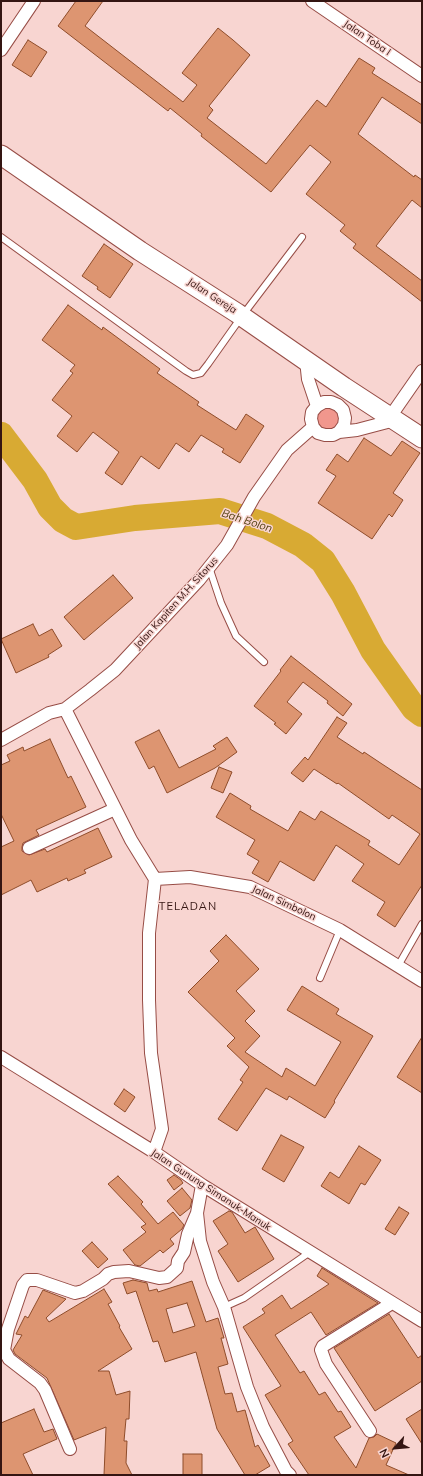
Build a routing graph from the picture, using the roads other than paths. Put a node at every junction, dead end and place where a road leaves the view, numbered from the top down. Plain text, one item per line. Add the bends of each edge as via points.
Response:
1 (34, 1) edge
2 (312, 1) edge
3 (1, 50) edge
4 (422, 76) edge
5 (1, 155) edge
6 (1, 237) edge
7 (302, 237) dead end
8 (242, 316) junction
9 (306, 360) junction
10 (422, 371) edge
11 (344, 386) junction
12 (338, 405) junction
13 (317, 406) junction
14 (392, 419) junction
15 (313, 427) junction
16 (339, 432) junction
17 (422, 438) edge
18 (209, 567) junction
19 (264, 662) dead end
20 (65, 708) junction
21 (1, 740) edge
22 (115, 810) junction
23 (29, 848) dead end
24 (155, 879) junction
25 (422, 924) edge
26 (340, 930) junction
27 (398, 966) junction
28 (320, 978) dead end
29 (422, 981) edge
30 (1, 1057) edge
31 (154, 1152) junction
32 (202, 1185) junction
33 (197, 1213) junction
34 (310, 1252) junction
35 (392, 1303) junction
36 (224, 1307) junction
37 (422, 1321) edge
38 (3, 1351) edge
39 (370, 1431) dead end
40 (70, 1449) dead end
41 (290, 1475) edge

1 - 3 street
2 - 4 street, Jalan Toba I
5 - 8 main road, Jalan Gereja via 140,251
6 - 8 lane via 193,375 201,373
7 - 8 lane
8 - 9 main road, Jalan Gereja
9 - 11 main road, Jalan Gereja
9 - 13 street via 308,379
10 - 14 street
11 - 12 street
11 - 14 main road, Jalan Gereja
12 - 13 street via 324,402
12 - 16 street via 343,410 345,418
13 - 15 street via 312,412
14 - 16 street via 357,430
14 - 17 main road, Jalan Gereja
15 - 16 street via 318,433 325,435
15 - 18 street, Jalan Kapiten M.H. Sitorus via 287,450
18 - 19 lane via 236,636
18 - 20 street, Jalan Kapiten M.H. Sitorus via 115,670
20 - 21 street, Jalan Kapiten M.H. Sitorus via 49,713
20 - 22 street
22 - 23 street
22 - 24 street via 130,840
24 - 26 street, Jalan Simbolon via 190,878 250,887
24 - 31 street via 149,933 151,1053 162,1130
25 - 27 lane
26 - 27 street, Jalan Simbolon
26 - 28 lane
27 - 29 street, Jalan Simbolon
30 - 31 street, Jalan Gunung Simanuk-Manuk
31 - 32 street, Jalan Gunung Simanuk-Manuk
32 - 33 street
32 - 34 street, Jalan Gunung Simanuk-Manuk
33 - 36 street via 200,1241
33 - 38 street via 184,1252 176,1268 167,1277 159,1278 129,1270 108,1274 83,1291 75,1293 37,1280 27,1280 8,1329
34 - 35 street, Jalan Gunung Simanuk-Manuk
34 - 36 lane via 244,1298
35 - 37 street, Jalan Gunung Simanuk-Manuk
35 - 39 street via 323,1346 321,1350 326,1364
36 - 41 street via 247,1387 264,1427
38 - 40 street via 45,1390

